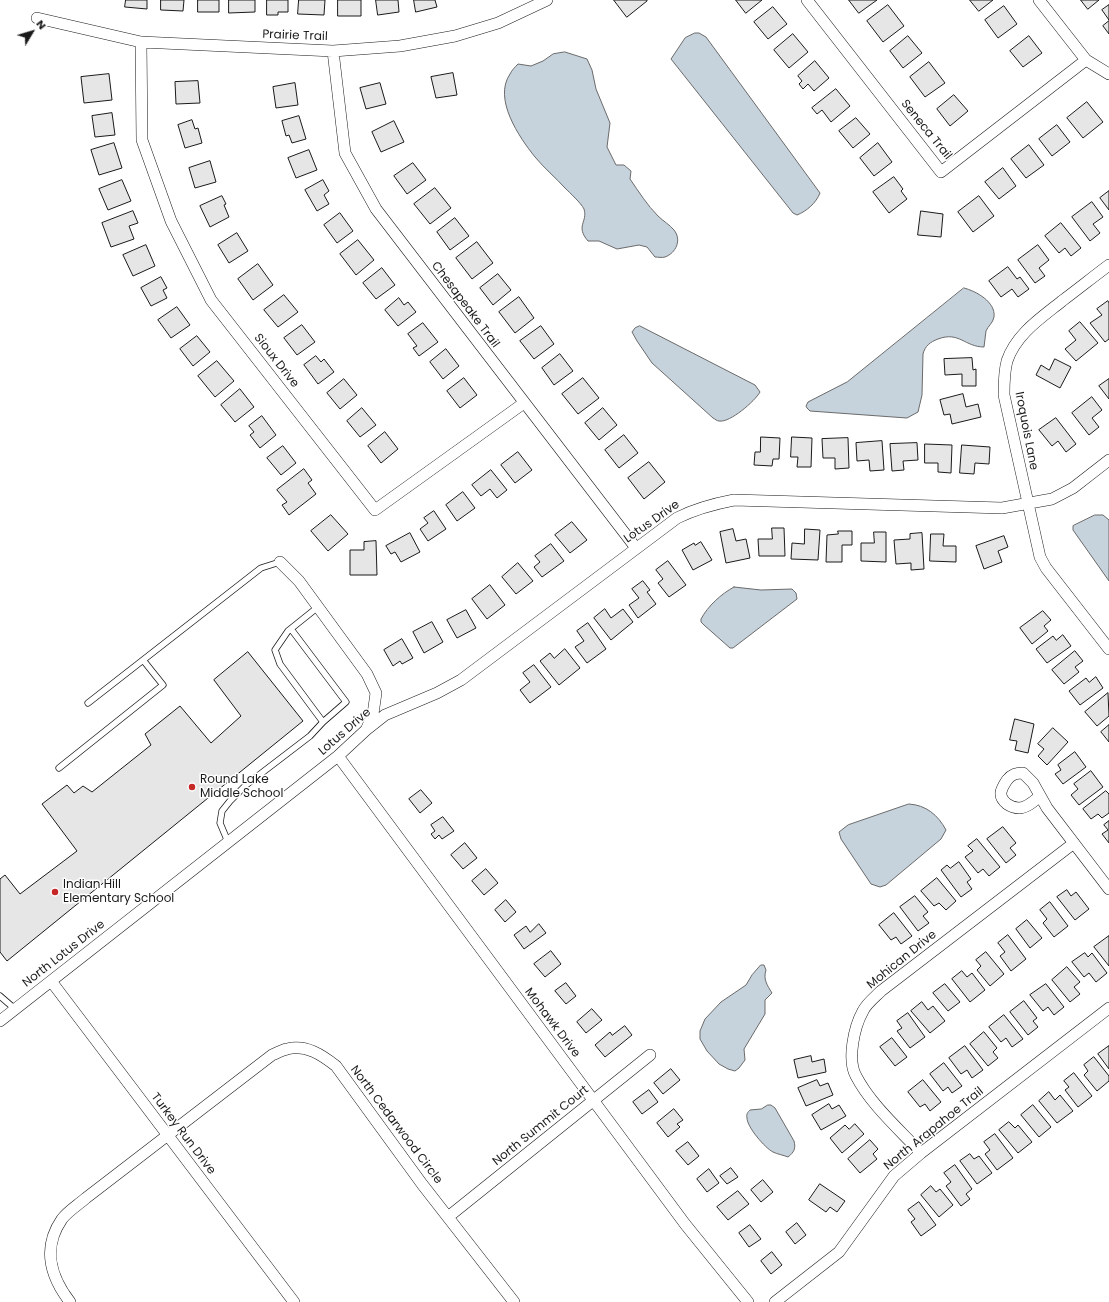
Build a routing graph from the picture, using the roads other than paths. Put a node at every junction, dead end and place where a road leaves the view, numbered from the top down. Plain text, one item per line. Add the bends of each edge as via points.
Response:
1 (547, 0) edge
2 (807, 0) edge
3 (1039, 0) edge
4 (37, 18) dead end
5 (140, 42) junction
6 (333, 51) junction
7 (1086, 60) junction
8 (1109, 74) edge
9 (1109, 265) edge
10 (524, 403) junction
11 (1109, 460) edge
12 (1027, 504) junction
13 (636, 548) junction
14 (280, 562) joint
15 (318, 607) junction
16 (291, 629) junction
17 (1109, 650) edge
18 (144, 660) junction
19 (88, 703) dead end
20 (323, 722) junction
21 (366, 730) junction
22 (338, 756) junction
23 (59, 768) dead end
24 (1040, 796) junction
25 (277, 804) joint
26 (228, 842) junction
27 (1074, 843) junction
28 (1109, 889) edge
29 (52, 981) junction
30 (0, 996) edge
31 (1109, 1008) edge
32 (15, 1009) junction
33 (0, 1021) edge
34 (650, 1055) dead end
35 (593, 1100) junction
36 (168, 1136) junction
37 (921, 1153) junction
38 (448, 1217) junction
39 (70, 1302) edge
40 (294, 1302) edge
41 (514, 1302) edge
42 (748, 1302) edge
43 (775, 1302) edge

1 - 6 street, Prairie Trail via 498,23 455,36 400,46
2 - 7 street, Seneca Trail via 941,172
3 - 7 street
4 - 5 street, Prairie Trail
5 - 6 street, Prairie Trail
5 - 10 street, Sioux Drive via 142,140 171,221 211,300 375,510
6 - 10 street, Chesapeake Trail via 345,153 376,209
7 - 8 street
9 - 12 street, Iroquois Lane via 1022,334 1007,362 1004,395
10 - 13 street, Chesapeake Trail
11 - 12 street, Lotus Drive via 1073,488 1052,499
12 - 13 street, Lotus Drive via 1002,508 734,500 712,504 682,515
12 - 17 street, Iroquois Lane via 1040,557 1046,568
13 - 21 street, Lotus Drive via 461,680 437,694 385,715
14 - 15 street via 299,580
14 - 18 lane via 261,568
15 - 16 lane
15 - 21 street via 367,674 376,693 373,714
16 - 20 lane via 275,650 280,664
16 - 20 lane via 346,702
18 - 19 lane
18 - 23 lane via 163,685
20 - 26 lane via 310,736 246,785 222,811 220,824
21 - 22 street, Lotus Drive
22 - 25 street, Lotus Drive
22 - 35 street, Mohawk Drive
24 - 24 street via 1033,783 1023,773 1011,776 1000,793 1002,800 1018,808 1034,802
24 - 27 street
25 - 26 street, North Lotus Drive
26 - 29 street, North Lotus Drive
27 - 28 street
27 - 37 street, Mohican Drive via 881,991 863,1010 855,1029 851,1052 855,1075 873,1101
29 - 32 street, North Lotus Drive
29 - 36 street, Turkey Run Drive
30 - 32 lane
31 - 37 street, North Arapahoe Trail
32 - 33 street, North Lotus Drive
34 - 35 street, North Summit Court
35 - 38 street, North Summit Court
35 - 42 street, Mohawk Drive via 685,1224
36 - 38 street, North Cedarwood Circle via 272,1055 288,1048 305,1048 322,1055 336,1066
36 - 39 street, North Cedarwood Circle via 63,1218 53,1236 50,1252 52,1269
36 - 40 street, Turkey Run Drive
37 - 43 street, North Arapahoe Trail via 894,1176 839,1252
38 - 41 street, North Cedarwood Circle

